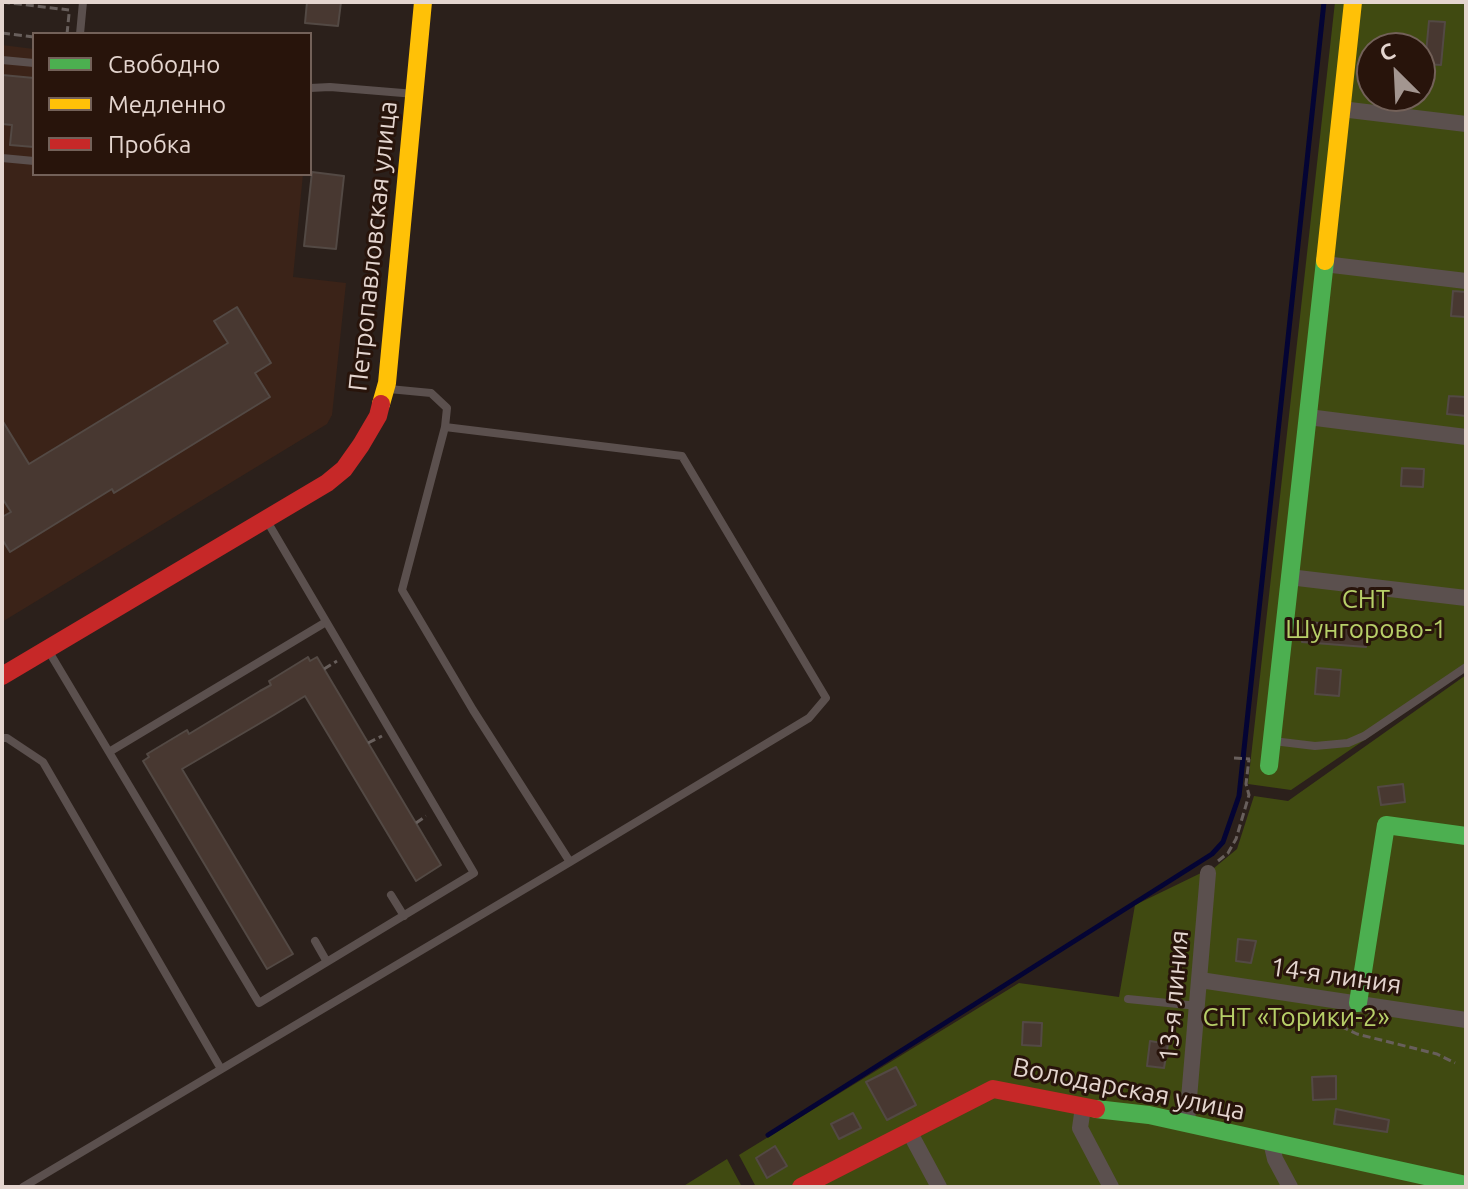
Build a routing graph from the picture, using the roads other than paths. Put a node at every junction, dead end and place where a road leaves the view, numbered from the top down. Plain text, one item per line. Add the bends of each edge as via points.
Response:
1 (83, 2) edge
2 (423, 2) edge
3 (1353, 2) edge
4 (80, 32) edge
5 (2, 60) edge
6 (32, 63) edge
7 (312, 88) edge
8 (416, 94) junction
9 (1341, 109) junction
10 (1466, 124) edge
11 (2, 158) edge
12 (32, 161) edge
13 (1324, 264) junction
14 (1466, 281) edge
15 (385, 388) junction
16 (1308, 417) junction
17 (445, 427) junction
18 (1466, 437) edge
19 (267, 521) junction
20 (1289, 577) junction
21 (1466, 598) edge
22 (326, 622) junction
23 (48, 649) junction
24 (1466, 667) edge
25 (2, 676) edge
26 (2, 738) edge
27 (1272, 740) junction
28 (109, 752) junction
29 (1269, 766) dead end
30 (1466, 836) edge
31 (570, 862) junction
32 (1209, 867) road end
33 (391, 895) dead end
34 (404, 916) junction
35 (315, 941) dead end
36 (327, 962) junction
37 (1200, 980) junction
38 (1128, 999) dead end
39 (1350, 1002) junction
40 (1198, 1006) junction
41 (1466, 1020) edge
42 (221, 1069) junction
43 (1083, 1107) junction
44 (1187, 1122) junction
45 (910, 1133) junction
46 (1271, 1142) junction
47 (1462, 1185) edge
48 (23, 1187) edge
49 (801, 1187) edge
50 (939, 1187) edge
51 (1111, 1187) edge
52 (1290, 1187) edge

1 - 4 lane
2 - 8 street, Петропавловская улица
3 - 9 street
5 - 6 lane
7 - 8 lane
8 - 15 street, Петропавловская улица
9 - 10 street
9 - 13 street
11 - 12 lane
13 - 14 street
13 - 16 street
15 - 17 lane via 431,393 447,408
15 - 19 street, Петропавловская улица via 378,416 344,469
16 - 18 street
16 - 20 street
17 - 31 lane via 402,590
17 - 31 lane via 682,456 826,698 809,718
19 - 22 lane
19 - 23 street, Петропавловская улица
20 - 21 street
20 - 27 street
22 - 28 lane
22 - 34 lane via 474,873
23 - 25 street, Петропавловская улица
23 - 28 lane
24 - 27 lane via 1348,743 1315,746
26 - 42 lane via 43,762
27 - 29 street
28 - 36 lane via 259,1003
30 - 39 street via 1386,825
31 - 42 lane
32 - 37 street, 13-я линия
33 - 34 lane
34 - 36 lane
35 - 36 lane
37 - 39 street, 14-я линия
37 - 40 street, 13-я линия
38 - 40 lane
39 - 41 street, 14-я линия
40 - 44 street, 13-я линия
42 - 48 lane
43 - 44 street, Володарская улица
43 - 45 street, Володарская улица via 993,1089
43 - 51 street via 1080,1128
44 - 46 street, Володарская улица
45 - 49 street, Володарская улица
45 - 50 street
46 - 47 street, Володарская улица
46 - 52 street

